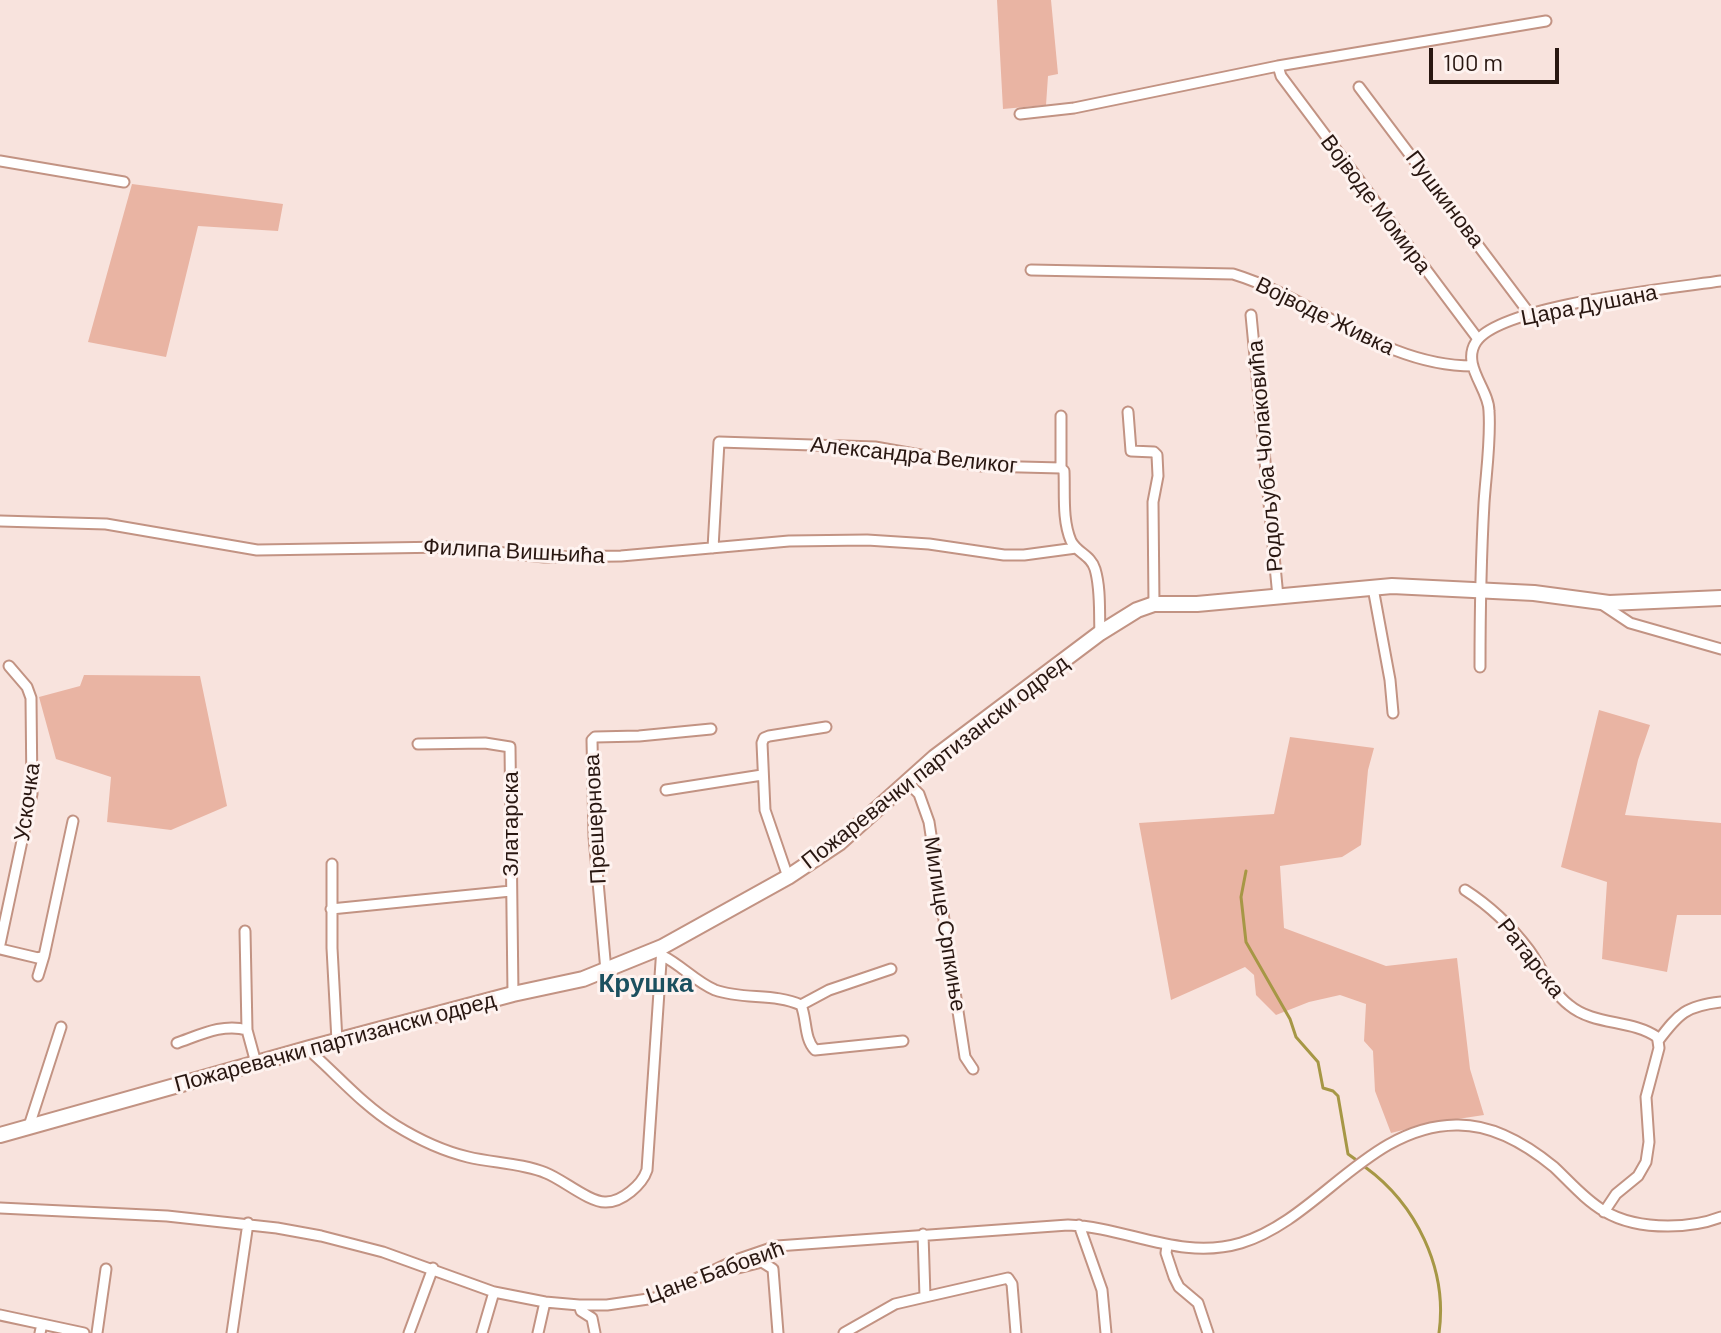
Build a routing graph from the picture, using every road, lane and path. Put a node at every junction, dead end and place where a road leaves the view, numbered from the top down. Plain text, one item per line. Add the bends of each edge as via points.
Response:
1 (1546, 21) dead end
2 (1278, 66) junction
3 (1359, 87) dead end
4 (1020, 114) dead end
5 (0, 161) edge
6 (124, 182) dead end
7 (1031, 270) dead end
8 (1721, 281) edge
9 (1529, 313) junction
10 (1251, 315) dead end
11 (1478, 339) junction
12 (1473, 366) junction
13 (1128, 412) dead end
14 (1061, 416) dead end
15 (1061, 468) junction
16 (0, 521) edge
17 (713, 548) junction
18 (1076, 548) junction
19 (1373, 588) junction
20 (1480, 590) junction
21 (1278, 597) junction
22 (1721, 598) edge
23 (1597, 602) junction
24 (1154, 604) junction
25 (1100, 633) junction
26 (1721, 649) edge
27 (9, 666) dead end
28 (1480, 667) dead end
29 (1393, 713) dead end
30 (826, 727) dead end
31 (711, 729) dead end
32 (418, 744) dead end
33 (762, 775) junction
34 (907, 782) junction
35 (666, 790) dead end
36 (73, 821) dead end
37 (332, 864) dead end
38 (788, 877) junction
39 (1465, 890) dead end
40 (11, 891) junction
41 (511, 891) junction
42 (0, 893) edge
43 (331, 909) junction
44 (3, 912) edge
45 (245, 931) dead end
46 (0, 946) edge
47 (662, 952) junction
48 (44, 956) junction
49 (891, 969) dead end
50 (606, 971) junction
51 (38, 976) dead end
52 (513, 994) junction
53 (1721, 1002) edge
54 (801, 1005) junction
55 (61, 1027) dead end
56 (247, 1030) junction
57 (337, 1041) junction
58 (903, 1041) dead end
59 (1658, 1041) junction
60 (177, 1043) dead end
61 (310, 1048) junction
62 (256, 1063) junction
63 (973, 1069) dead end
64 (29, 1126) junction
65 (0, 1135) edge
66 (0, 1208) edge
67 (1604, 1212) junction
68 (1721, 1217) edge
69 (248, 1223) junction
70 (1079, 1225) junction
71 (923, 1234) junction
72 (1167, 1246) junction
73 (730, 1263) junction
74 (433, 1268) junction
75 (106, 1269) dead end
76 (494, 1292) junction
77 (925, 1297) junction
78 (545, 1302) junction
79 (579, 1305) junction
80 (0, 1315) edge
81 (41, 1329) edge
82 (84, 1333) edge
83 (97, 1333) edge
84 (232, 1333) edge
85 (409, 1333) edge
86 (482, 1333) edge
87 (538, 1333) edge
88 (595, 1333) edge
89 (778, 1333) edge
90 (844, 1333) edge
91 (1016, 1333) edge
92 (1106, 1333) edge
93 (1208, 1333) edge

1 - 2 street
2 - 4 street
2 - 11 street, Војводе Момира
3 - 9 street, Пушкинова
5 - 6 street
7 - 12 street, Војводе Живка via 1233,274 1397,351 1431,362
8 - 9 street, Цара Душана
9 - 11 street, Цара Душана
10 - 21 street, Родољуба Чолаковића
11 - 12 street
12 - 20 street via 1490,409
13 - 24 street via 1131,451 1157,455
14 - 15 street
15 - 17 street, Александра Великог via 982,466 875,447 719,442
15 - 18 street via 1065,519
16 - 17 street, Филипа Вишњића via 106,524 257,550 447,547 544,557
17 - 18 street, Филипа Вишњића via 867,540 1004,555
18 - 25 street via 1095,569
19 - 20 street, Пожаревачки партизански одред
19 - 21 street, Пожаревачки партизански одред
19 - 29 street
20 - 23 street, Пожаревачки партизански одред
20 - 28 street
21 - 24 street, Пожаревачки партизански одред
22 - 23 street, Пожаревачки партизански одред
23 - 26 street via 1630,623
24 - 25 street, Пожаревачки партизански одред
25 - 34 street, Пожаревачки партизански одред
27 - 40 street, Ускочка via 31,698 33,764 32,794
30 - 33 street via 764,738
31 - 50 street, Прешернова via 592,740
32 - 41 street, Златарска via 510,747
33 - 35 street
33 - 38 street via 765,810
34 - 38 street, Пожаревачки партизански одред via 839,843
34 - 63 street, Милице Српкиње via 919,794 929,822 965,1057
36 - 48 street
37 - 43 street
38 - 47 street, Пожаревачки партизански одред
39 - 59 street, Ратарска via 1510,927 1572,1008 1644,1030
40 - 42 street
40 - 44 street, Ускочка
41 - 43 street
41 - 52 street, Златарска
43 - 57 street
44 - 46 street, Ускочка
45 - 56 street
46 - 48 street
47 - 50 street, Пожаревачки партизански одред
47 - 54 street via 713,989
47 - 61 street via 647,1170 642,1183 613,1201 594,1200 537,1170 465,1156 414,1135 366,1103
48 - 51 street
49 - 54 street
50 - 52 street, Пожаревачки партизански одред
52 - 57 street, Пожаревачки партизански одред
53 - 59 street via 1691,1006
54 - 58 street via 815,1050
55 - 64 street
56 - 60 street via 232,1026
56 - 62 street
57 - 61 street, Пожаревачки партизански одред
59 - 67 street via 1646,1097 1646,1162
61 - 62 street, Пожаревачки партизански одред
62 - 64 street, Пожаревачки партизански одред
64 - 65 street, Пожаревачки партизански одред
66 - 69 street, Цане Бабовић
67 - 68 street via 1648,1227 1687,1227
67 - 72 street, Цане Бабовић via 1529,1149 1491,1129 1455,1125 1413,1133 1243,1243 1197,1249
69 - 74 street, Цане Бабовић via 321,1236
69 - 84 street
70 - 71 street, Цане Бабовић
70 - 72 street, Цане Бабовић
70 - 92 street via 1102,1290
71 - 73 street, Цане Бабовић via 777,1246
71 - 77 street
72 - 93 street via 1174,1277 1198,1303
73 - 79 street, Цане Бабовић via 655,1298
73 - 89 street via 738,1268 765,1263 773,1269
74 - 76 street, Цане Бабовић
74 - 85 street
75 - 83 street
76 - 78 street, Цане Бабовић
76 - 86 street
77 - 90 street via 895,1304
77 - 91 street via 1008,1278
78 - 79 street, Цане Бабовић
78 - 87 street
79 - 88 street via 592,1318
80 - 81 street
81 - 82 street

